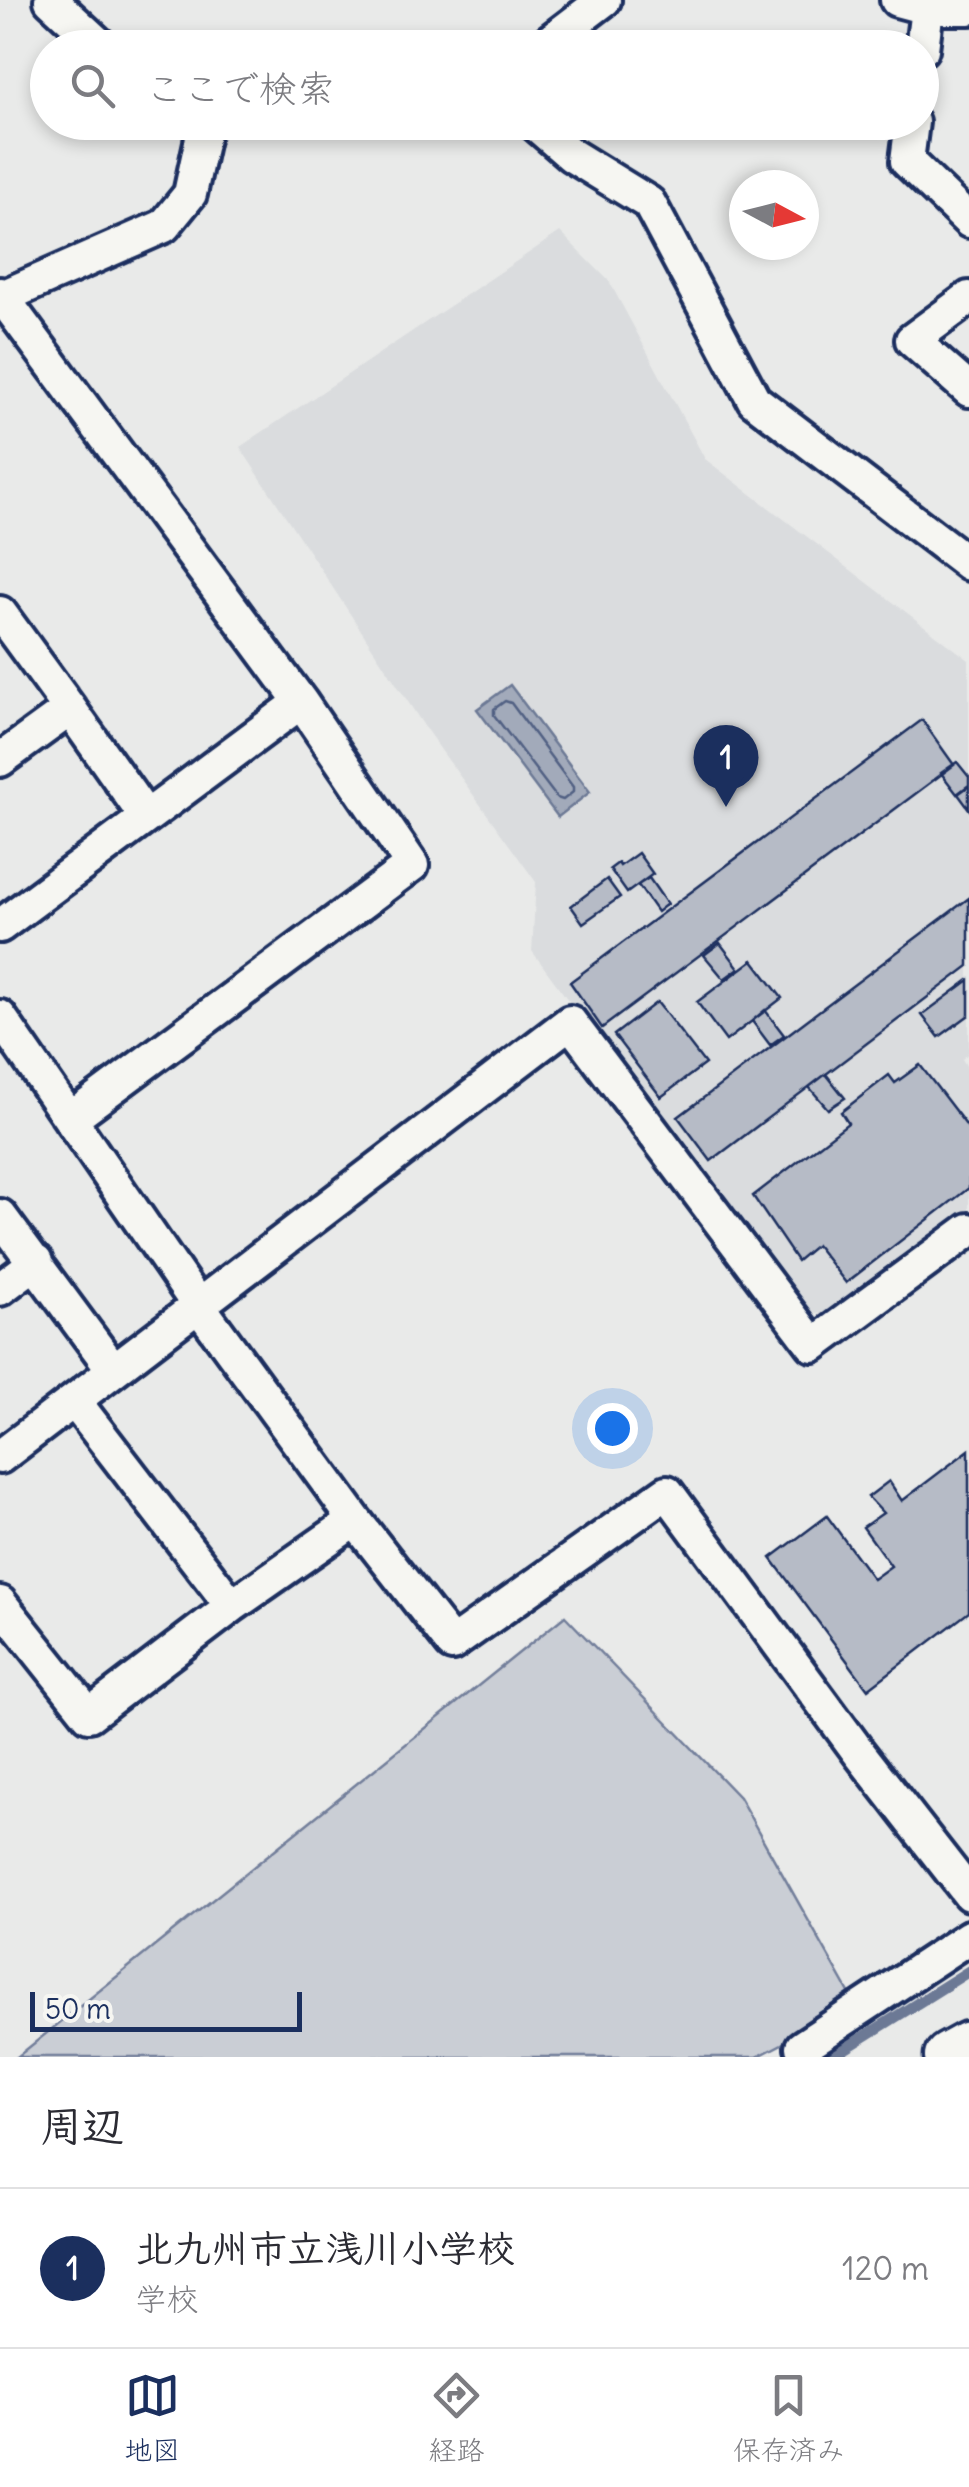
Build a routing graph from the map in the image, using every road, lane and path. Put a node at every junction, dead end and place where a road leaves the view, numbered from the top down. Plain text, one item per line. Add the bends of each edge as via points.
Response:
1 (51, 0) edge
2 (604, 0) edge
3 (912, 4) edge
4 (969, 8) edge
5 (84, 30) edge
6 (565, 30) edge
7 (918, 30) edge
8 (201, 140) edge
9 (554, 140) edge
10 (910, 140) edge
11 (969, 221) edge
12 (1, 296) edge
13 (969, 298) edge
14 (969, 390) edge
15 (969, 564) edge
16 (0, 613) edge
17 (301, 702) junction
18 (70, 709) junction
19 (0, 760) edge
20 (146, 817) junction
21 (0, 926) edge
22 (0, 1017) edge
23 (70, 1119) junction
24 (0, 1216) edge
25 (969, 1230) edge
26 (36, 1262) junction
27 (0, 1289) edge
28 (198, 1304) junction
29 (113, 1369) junction
30 (74, 1402) junction
31 (0, 1457) edge
32 (355, 1520) junction
33 (0, 1602) edge
34 (232, 1606) junction
35 (969, 1894) edge
36 (969, 1937) edge
37 (969, 2046) edge
38 (802, 2047) dead end
39 (949, 2057) edge

1 - 5 street
2 - 6 street
3 - 4 street
3 - 7 street
8 - 12 street via 190,194 164,226
9 - 15 street via 649,204 754,400
10 - 11 street via 907,161
12 - 17 street
13 - 14 street via 912,340
16 - 18 street
17 - 20 street
17 - 23 street via 412,865
18 - 19 street
18 - 20 street
20 - 21 street
22 - 23 street
23 - 28 street
24 - 26 street
25 - 28 street via 813,1345 570,1022
26 - 27 street
26 - 29 street
28 - 29 street
28 - 32 street
29 - 30 street
30 - 31 street
30 - 34 street
32 - 34 street
32 - 35 street via 452,1644 667,1492
33 - 34 street via 89,1715
36 - 38 street
37 - 39 street

